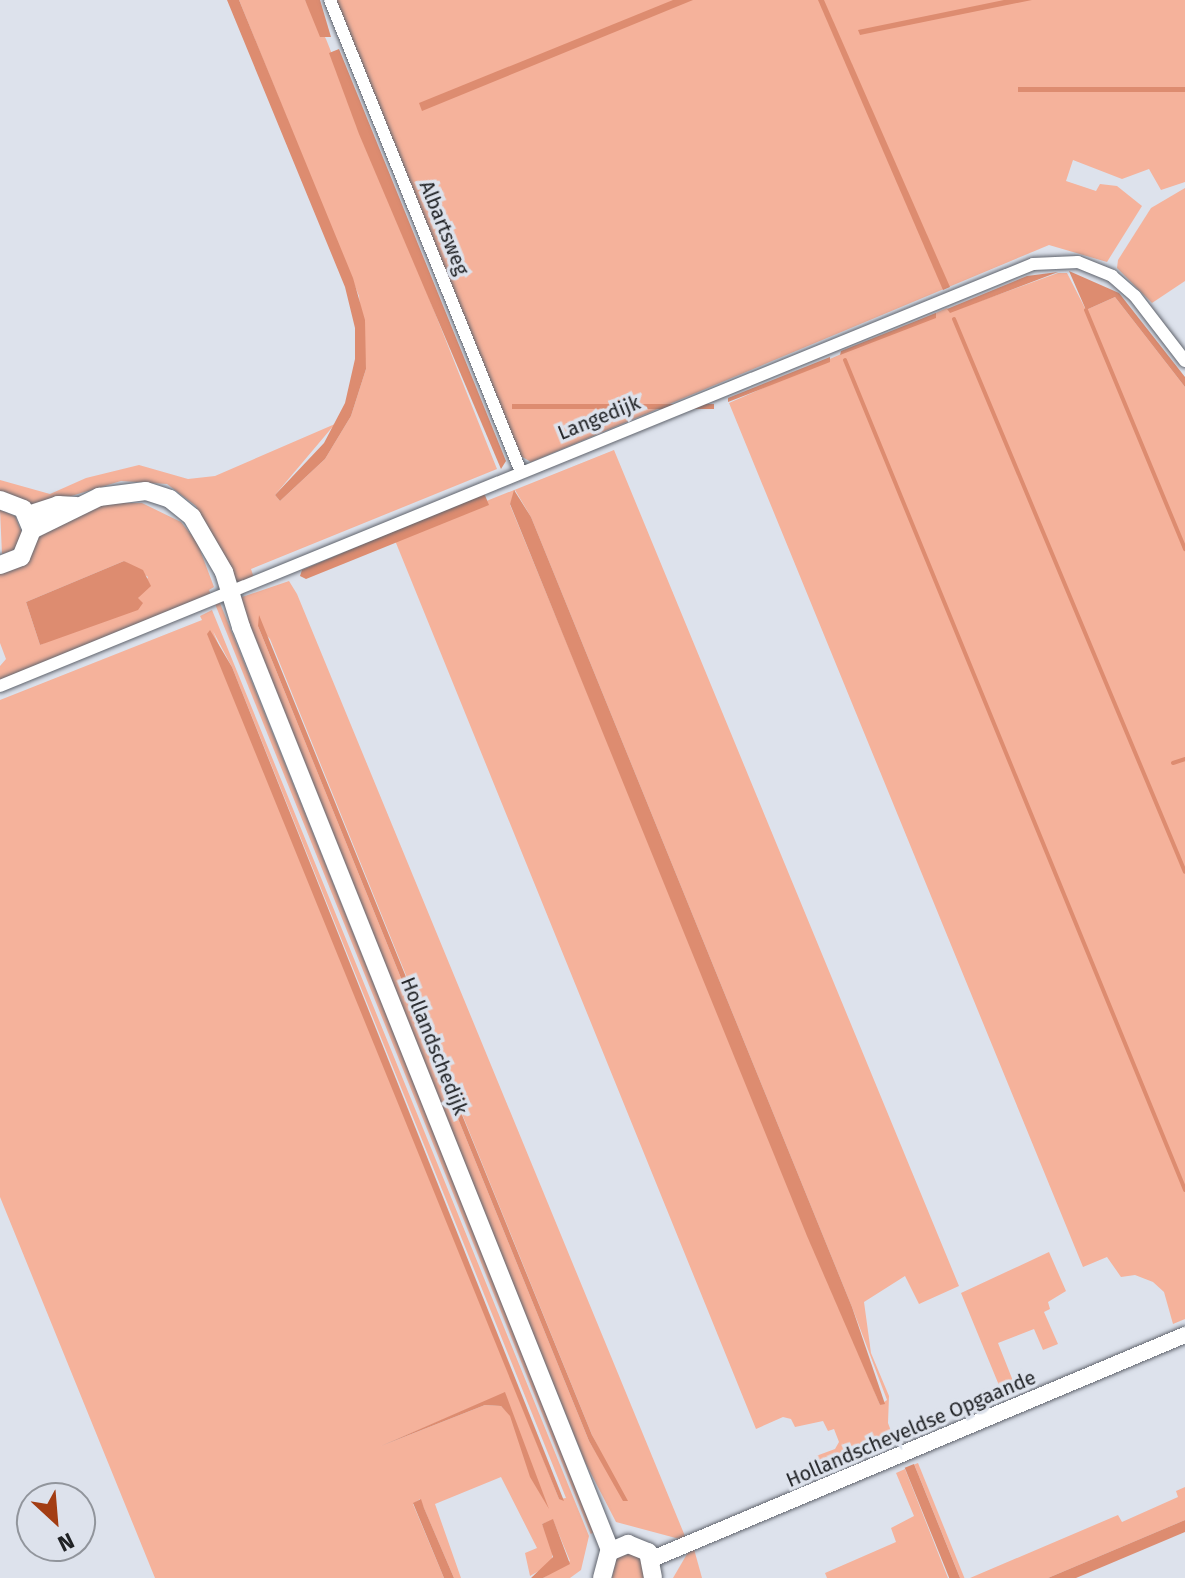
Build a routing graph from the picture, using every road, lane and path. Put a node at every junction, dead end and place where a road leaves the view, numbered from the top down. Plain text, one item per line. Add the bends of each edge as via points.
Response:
1 (330, 0) edge
2 (1185, 361) edge
3 (521, 472) junction
4 (0, 500) edge
5 (30, 523) junction
6 (0, 565) edge
7 (226, 593) junction
8 (0, 686) edge
9 (1185, 1335) edge
10 (617, 1547) junction
11 (652, 1559) junction
12 (602, 1578) edge
13 (653, 1578) edge

1 - 3 street, Albartsweg
2 - 3 street, Langedijk via 1135,296 1112,276 1078,262 1033,264
3 - 7 street, Langedijk
4 - 5 main road via 17,504
5 - 6 main road via 21,557
5 - 7 main road, Hollandschedijk via 58,505 76,506 114,492 160,494 192,517
7 - 8 street, Langedijk
7 - 10 main road, Hollandschedijk
9 - 11 street, Hollandscheveldse Opgaande
10 - 11 main road via 642,1548
10 - 12 main road via 601,1564
11 - 13 main road

